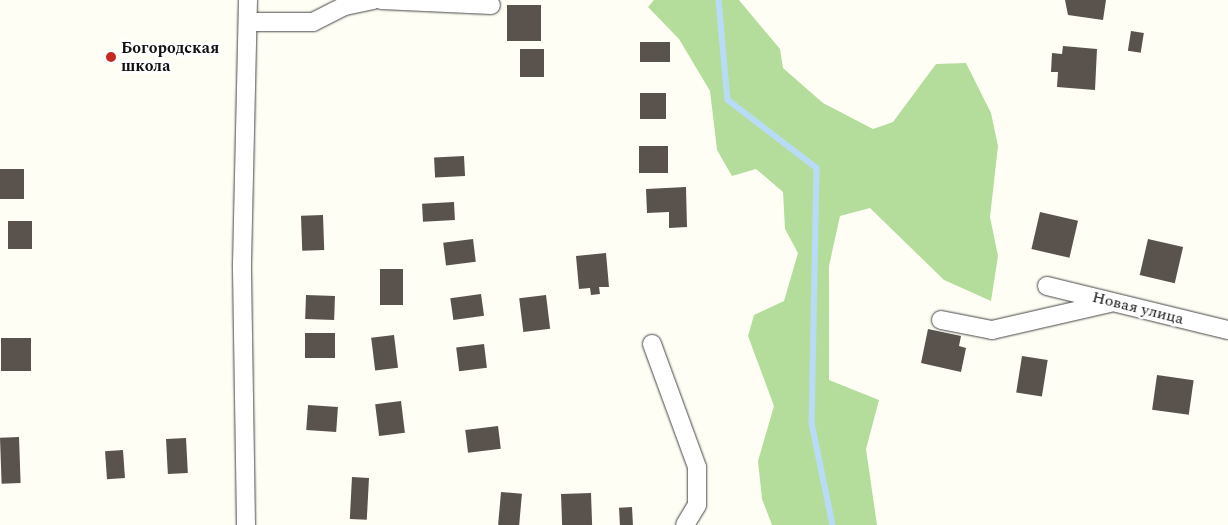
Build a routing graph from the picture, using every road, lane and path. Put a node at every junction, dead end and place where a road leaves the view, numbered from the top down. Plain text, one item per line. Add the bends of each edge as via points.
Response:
1 (248, 0) edge
2 (373, 0) edge
3 (380, 0) edge
4 (491, 5) dead end
5 (248, 22) junction
6 (1048, 286) dead end
7 (1115, 302) junction
8 (941, 320) dead end
9 (1228, 330) edge
10 (652, 344) dead end
11 (246, 525) edge
12 (685, 525) edge

1 - 5 street
2 - 5 street via 345,6 313,22
3 - 4 street
5 - 11 street via 242,264
6 - 7 street, Новая улица
7 - 8 street via 992,330
7 - 9 street, Новая улица
10 - 12 street via 697,467 697,505

